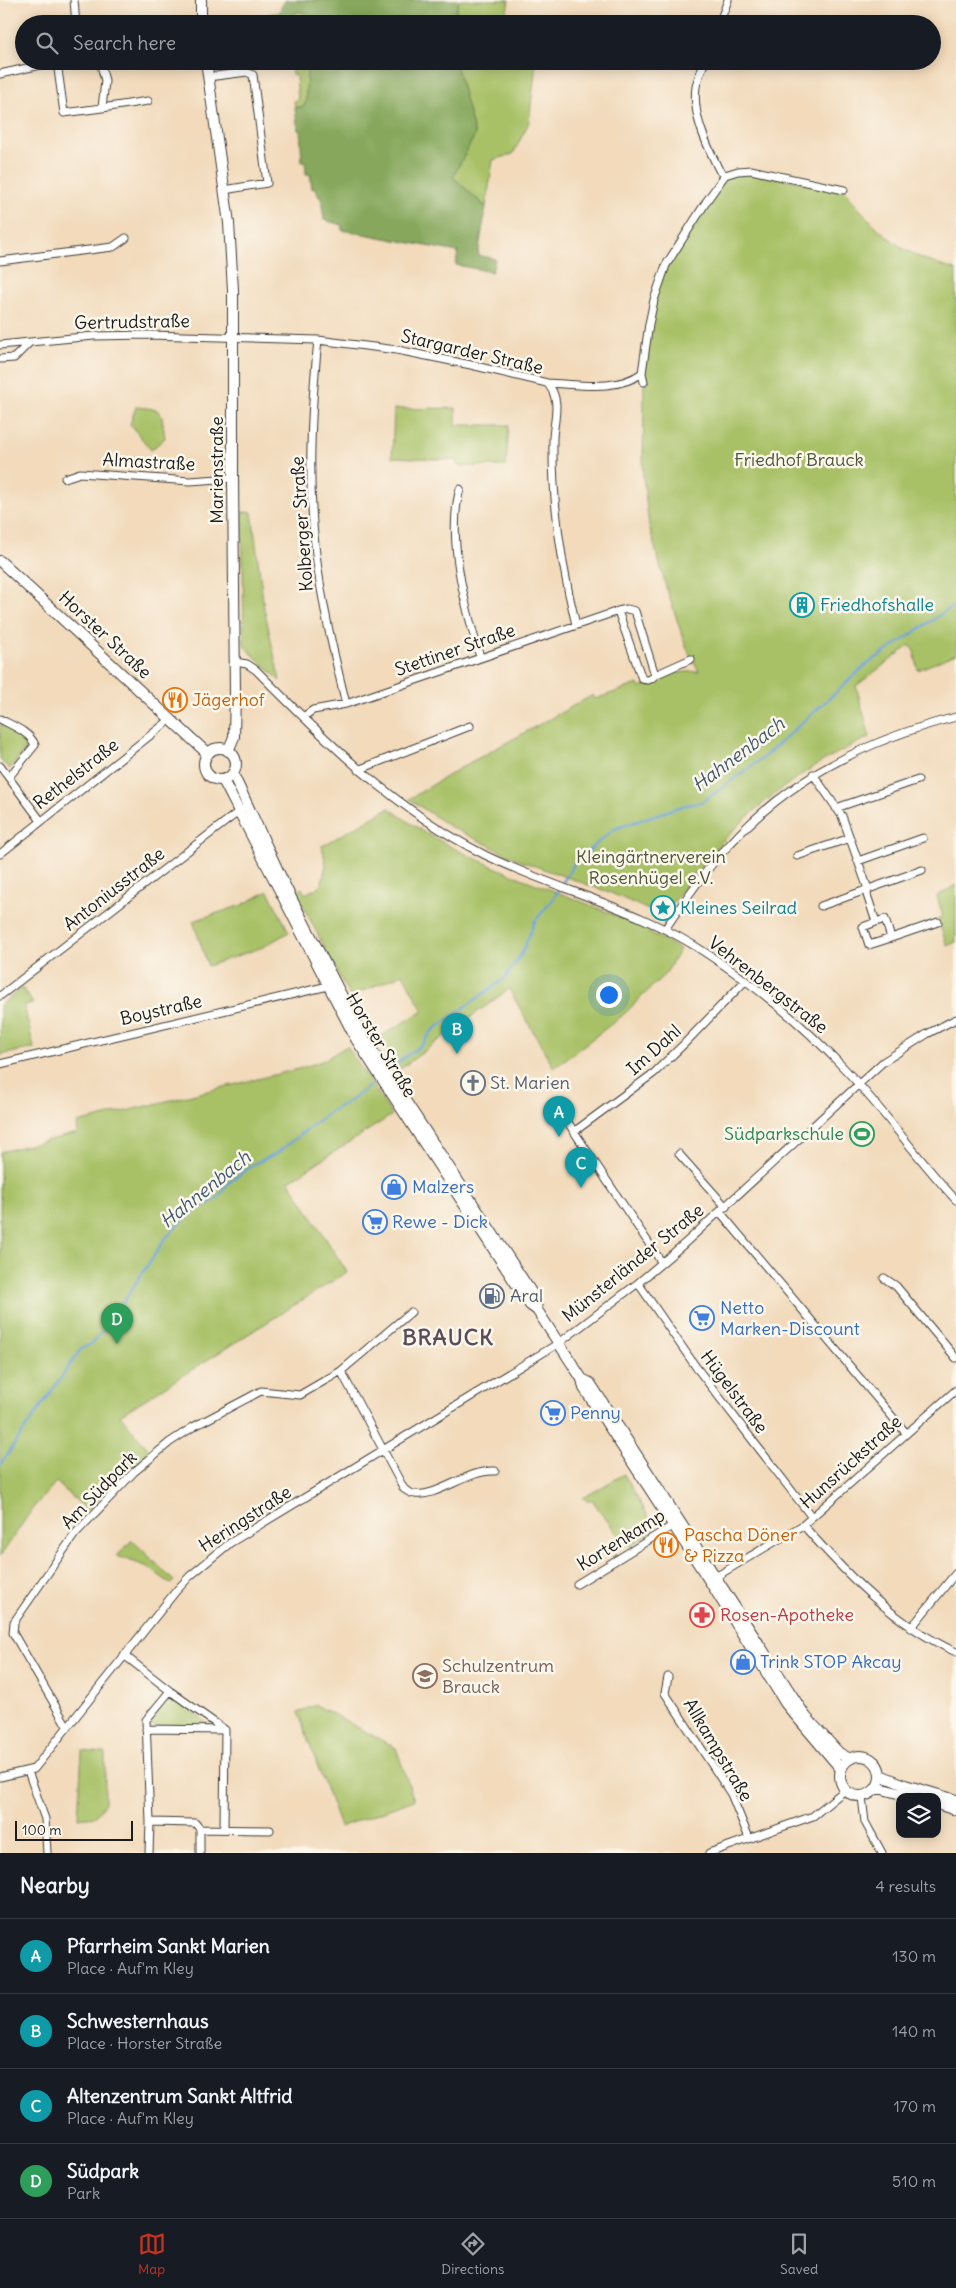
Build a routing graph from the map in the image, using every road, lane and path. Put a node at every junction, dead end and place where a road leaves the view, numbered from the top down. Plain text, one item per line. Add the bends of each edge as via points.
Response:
1 (74, 0) edge
2 (200, 0) edge
3 (728, 0) edge
4 (75, 15) edge
5 (201, 15) edge
6 (722, 15) edge
7 (19, 70) edge
8 (59, 70) edge
9 (102, 70) edge
10 (207, 70) edge
11 (702, 70) edge
12 (0, 74) edge
13 (208, 77) junction
14 (148, 101) dead end
15 (102, 108) junction
16 (725, 176) junction
17 (224, 190) junction
18 (844, 190) dead end
19 (126, 238) dead end
20 (0, 261) edge
21 (234, 336) junction
22 (318, 340) junction
23 (30, 342) junction
24 (0, 345) edge
25 (0, 359) edge
26 (642, 373) junction
27 (644, 382) dead end
28 (547, 384) junction
29 (65, 478) dead end
30 (232, 478) junction
31 (460, 490) dead end
32 (0, 561) edge
33 (618, 611) junction
34 (576, 625) junction
35 (480, 657) junction
36 (691, 659) dead end
37 (235, 662) junction
38 (655, 675) junction
39 (346, 704) junction
40 (303, 717) junction
41 (956, 717) edge
42 (171, 719) junction
43 (0, 720) edge
44 (470, 726) dead end
45 (228, 751) junction
46 (208, 754) junction
47 (0, 766) edge
48 (358, 770) junction
49 (232, 774) junction
50 (813, 774) junction
51 (9, 778) junction
52 (223, 780) junction
53 (918, 780) dead end
54 (243, 808) junction
55 (836, 808) junction
56 (41, 821) junction
57 (850, 838) junction
58 (923, 838) dead end
59 (0, 854) edge
60 (797, 856) dead end
61 (858, 861) junction
62 (922, 870) dead end
63 (868, 889) junction
64 (821, 906) dead end
65 (876, 922) junction
66 (938, 922) dead end
67 (665, 929) junction
68 (892, 938) junction
69 (745, 981) junction
70 (328, 986) junction
71 (0, 996) edge
72 (956, 1020) edge
73 (0, 1064) edge
74 (858, 1085) junction
75 (563, 1115) dead end
76 (575, 1131) junction
77 (679, 1154) dead end
78 (956, 1200) edge
79 (723, 1209) junction
80 (662, 1263) junction
81 (884, 1278) dead end
82 (638, 1283) junction
83 (537, 1310) junction
84 (412, 1312) dead end
85 (560, 1343) junction
86 (956, 1358) edge
87 (341, 1371) junction
88 (956, 1390) edge
89 (906, 1433) junction
90 (382, 1451) junction
91 (495, 1471) dead end
92 (811, 1516) junction
93 (677, 1523) junction
94 (804, 1525) junction
95 (956, 1573) edge
96 (713, 1578) junction
97 (577, 1584) dead end
98 (911, 1628) junction
99 (956, 1652) edge
100 (124, 1655) junction
101 (668, 1677) dead end
102 (170, 1691) junction
103 (67, 1726) junction
104 (146, 1729) junction
105 (225, 1730) junction
106 (850, 1759) junction
107 (841, 1769) junction
108 (28, 1771) junction
109 (880, 1775) junction
110 (0, 1777) edge
111 (876, 1789) junction
112 (845, 1790) junction
113 (899, 1793) edge
114 (862, 1797) junction
115 (956, 1800) edge
116 (941, 1805) edge
117 (956, 1810) edge
118 (150, 1822) junction
119 (200, 1828) junction
120 (224, 1829) junction
121 (270, 1830) dead end
122 (748, 1838) junction
123 (47, 1853) edge
124 (150, 1853) edge
125 (200, 1853) edge
126 (709, 1853) edge
127 (882, 1853) edge

1 - 4 street
2 - 5 main road
3 - 6 street
7 - 12 street
8 - 15 street via 64,113
9 - 15 street via 105,80
10 - 13 main road, Marienstraße
11 - 16 street via 696,86 697,118 719,170
13 - 17 main road, Marienstraße
13 - 17 street via 249,72 253,75 267,183
14 - 15 street
16 - 18 street via 751,170
16 - 26 street via 666,265 654,300
17 - 21 main road, Marienstraße via 232,266
19 - 20 street via 113,247
21 - 22 street, Stargarder Straße
21 - 23 street, Gertrudstraße via 102,336
21 - 30 main road, Marienstraße
22 - 28 street, Stargarder Straße via 397,350
22 - 39 street, Kolberger Straße via 311,420 312,516 322,600
23 - 24 street, Gertrudstraße
23 - 25 street via 14,358
26 - 27 street
26 - 28 street via 617,385
28 - 34 street, Stargarder Straße via 554,391 556,400 555,497 563,568
29 - 30 street, Almastraße via 80,473 190,481
30 - 37 main road, Marienstraße
31 - 35 street via 455,508 460,574
32 - 42 main road, Horster Straße
33 - 34 street, Stettiner Straße
33 - 38 street via 635,611
33 - 38 street via 642,679 646,681
34 - 35 street, Stettiner Straße
35 - 39 street, Stettiner Straße
36 - 38 street
37 - 40 street, Vehrenbergstraße via 256,670
37 - 45 main road, Marienstraße via 235,728
39 - 40 street, Stettiner Straße via 313,710
40 - 48 street, Vehrenbergstraße
41 - 50 street via 889,736
42 - 46 main road, Horster Straße
42 - 56 street, Rethelstraße
43 - 51 street via 24,732 34,745
44 - 48 street
45 - 46 main road via 218,748
45 - 49 main road via 236,762
46 - 52 main road via 204,764 206,771 214,779
47 - 51 street
48 - 67 street, Vehrenbergstraße via 406,808 487,856
49 - 52 main road
49 - 54 main road, Horster Straße
50 - 55 street
50 - 67 street via 766,809 729,845
51 - 56 street
52 - 54 main road, Horster Straße
53 - 55 street
54 - 70 main road, Horster Straße
54 - 71 street, Antoniusstraße
54 - 83 main road, Horster Straße via 362,1035 535,1298
55 - 57 street
56 - 59 street, Rethelstraße
57 - 60 street
57 - 61 street
58 - 61 street
61 - 63 street
62 - 63 street
63 - 64 street
63 - 65 street
65 - 68 street via 885,919
65 - 68 street via 864,927 869,945
66 - 68 street
67 - 69 street, Vehrenbergstraße
69 - 74 street, Vehrenbergstraße via 795,1020
69 - 76 street, Im Dahl via 654,1073
70 - 73 street, Boystraße
70 - 83 main road, Horster Straße via 356,1039 401,1110 530,1305
72 - 74 street, Münsterländer Straße via 883,1062
74 - 78 street, Vehrenbergstraße
74 - 79 street, Münsterländer Straße
75 - 76 street
76 - 80 street
77 - 79 street, Münsterländer Straße
79 - 80 street, Münsterländer Straße
79 - 89 street
80 - 82 street, Münsterländer Straße
81 - 86 street via 896,1286
82 - 85 street, Münsterländer Straße
82 - 92 street, Hügelstraße via 696,1367
83 - 85 main road, Horster Straße
84 - 87 street, Am Südpark
85 - 90 street, Heringstraße
85 - 93 main road, Horster Straße via 584,1388
87 - 90 street
87 - 103 street, Am Südpark via 300,1395 261,1391 193,1427 134,1472 75,1534 14,1622 14,1633
88 - 89 street, Hunsrückstraße
89 - 92 street, Hunsrückstraße
90 - 91 street via 404,1489 415,1495 483,1470
90 - 100 street, Heringstraße via 207,1561 176,1591
92 - 94 street, Hunsrückstraße
93 - 96 main road, Horster Straße
93 - 97 street, Kortenkamp
94 - 96 street, Hunsrückstraße
94 - 98 street via 871,1597
95 - 98 street
96 - 106 main road, Horster Straße via 806,1717 839,1752
96 - 107 main road, Horster Straße via 786,1704
98 - 99 street
100 - 102 street
100 - 103 street, Heringstraße
101 - 122 street, Allkampstraße via 665,1693 731,1794
102 - 104 street via 146,1720
102 - 105 street
103 - 108 street, Heringstraße via 34,1769
104 - 105 street
104 - 118 street
105 - 120 street
106 - 107 main road
106 - 109 main road via 856,1756 869,1758 878,1767
107 - 112 main road via 840,1780
108 - 110 street
108 - 123 street via 45,1820
109 - 111 main road
109 - 115 main road
111 - 113 main road
111 - 114 main road
112 - 114 main road
112 - 122 street via 813,1816
114 - 127 street via 865,1822
116 - 117 main road
118 - 119 street via 195,1823
118 - 124 street
119 - 120 street
119 - 125 street
120 - 121 street
122 - 126 street

